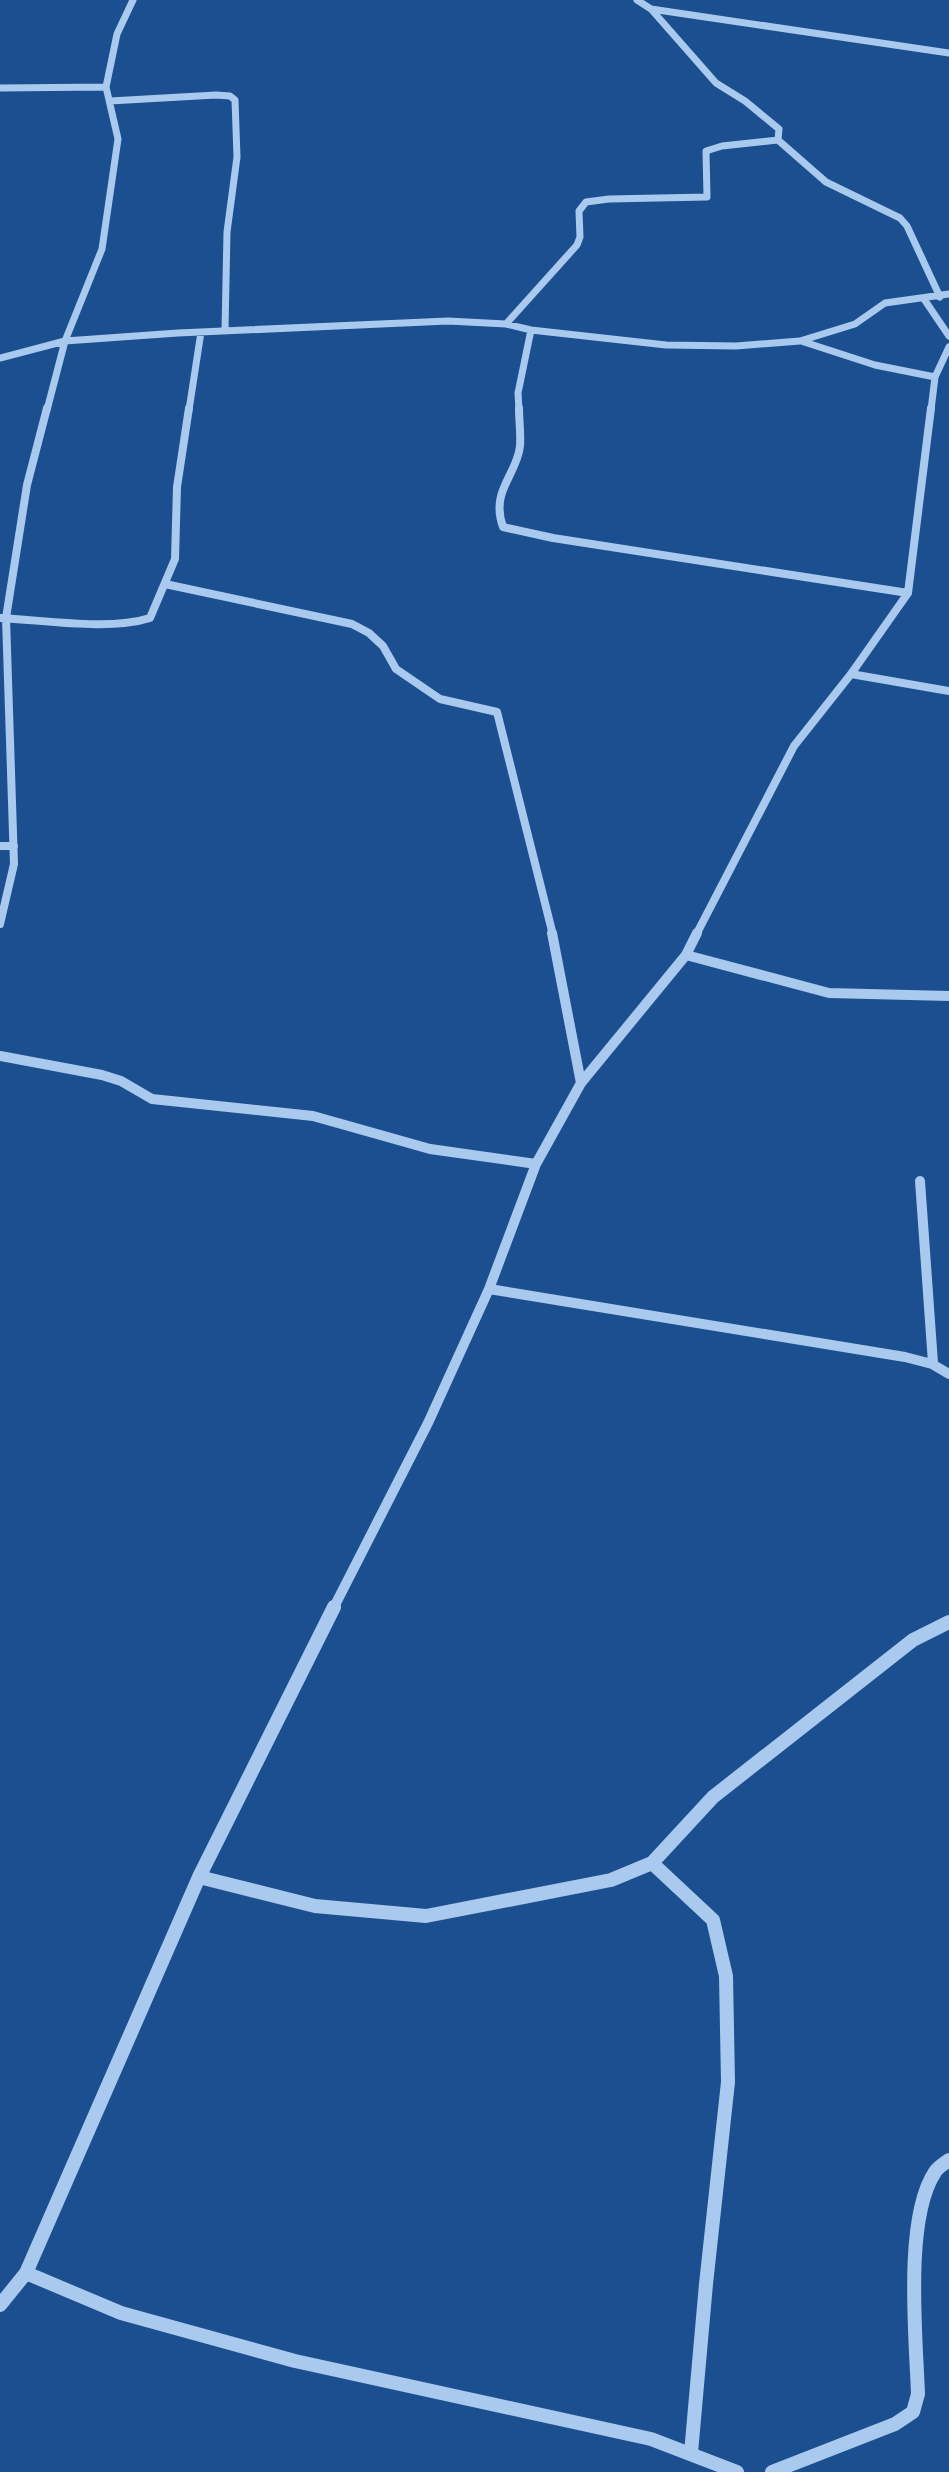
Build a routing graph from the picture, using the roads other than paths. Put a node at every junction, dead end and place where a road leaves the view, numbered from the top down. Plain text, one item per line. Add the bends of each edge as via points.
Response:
1 (132, 0) edge
2 (637, 0) edge
3 (651, 9) junction
4 (949, 53) edge
5 (106, 87) junction
6 (0, 88) edge
7 (110, 101) junction
8 (777, 140) junction
9 (949, 294) edge
10 (940, 297) junction
11 (924, 299) junction
12 (506, 324) junction
13 (225, 330) junction
14 (531, 330) junction
15 (201, 332) junction
16 (949, 336) edge
17 (800, 341) junction
18 (65, 342) junction
19 (949, 347) edge
20 (0, 359) edge
21 (935, 377) junction
22 (165, 584) junction
23 (908, 593) junction
24 (3, 618) edge
25 (851, 674) junction
26 (949, 691) edge
27 (0, 846) edge
28 (14, 846) junction
29 (0, 924) edge
30 (686, 955) junction
31 (949, 996) edge
32 (0, 1056) edge
33 (581, 1083) junction
34 (536, 1164) junction
35 (920, 1181) dead end
36 (489, 1289) junction
37 (933, 1363) junction
38 (949, 1374) edge
39 (949, 1622) edge
40 (652, 1863) junction
41 (199, 1877) junction
42 (949, 2160) edge
43 (26, 2273) junction
44 (0, 2305) edge
45 (691, 2453) junction
46 (737, 2472) edge
47 (772, 2472) edge

1 - 5 street via 117,34
2 - 3 street
3 - 4 street
3 - 8 street via 716,83 779,129
5 - 6 street
5 - 7 street
7 - 13 street via 216,95 235,100 237,157 227,232
7 - 18 street via 118,139 102,249
8 - 10 street via 826,182 900,218 908,226
8 - 12 street via 706,151 707,197 586,202 579,211 580,237 570,255
9 - 10 street
10 - 11 street
11 - 16 street
11 - 17 street via 885,303 855,324
12 - 13 street via 448,321
12 - 14 street
13 - 15 street
14 - 17 street via 688,346
14 - 23 street via 518,393 520,448 502,490 499,516 503,527
15 - 18 street
15 - 22 street via 177,487 177,549
17 - 21 street via 875,365
18 - 20 street
18 - 24 street via 27,485
19 - 21 street
21 - 23 street
22 - 24 street via 145,621
22 - 33 street via 352,624 383,646 396,669 440,699 497,712 548,910
23 - 25 street
24 - 28 street
25 - 26 street
25 - 30 street via 794,746
27 - 28 street
28 - 29 street via 14,864
30 - 31 street via 829,993
30 - 33 street
32 - 34 street via 114,1078 152,1099 313,1116 430,1149
33 - 34 street
34 - 36 street
35 - 37 street
36 - 37 street
36 - 41 street via 428,1423
37 - 38 street
39 - 40 street via 913,1640 713,1797
40 - 41 street via 611,1880 426,1916 315,1906
40 - 45 street via 712,1920 726,1976 728,2082
41 - 43 street
42 - 47 street via 934,2172 924,2194 915,2264 918,2394 913,2412 895,2424
43 - 44 street
43 - 45 street via 121,2313 296,2361 580,2422
45 - 46 street

